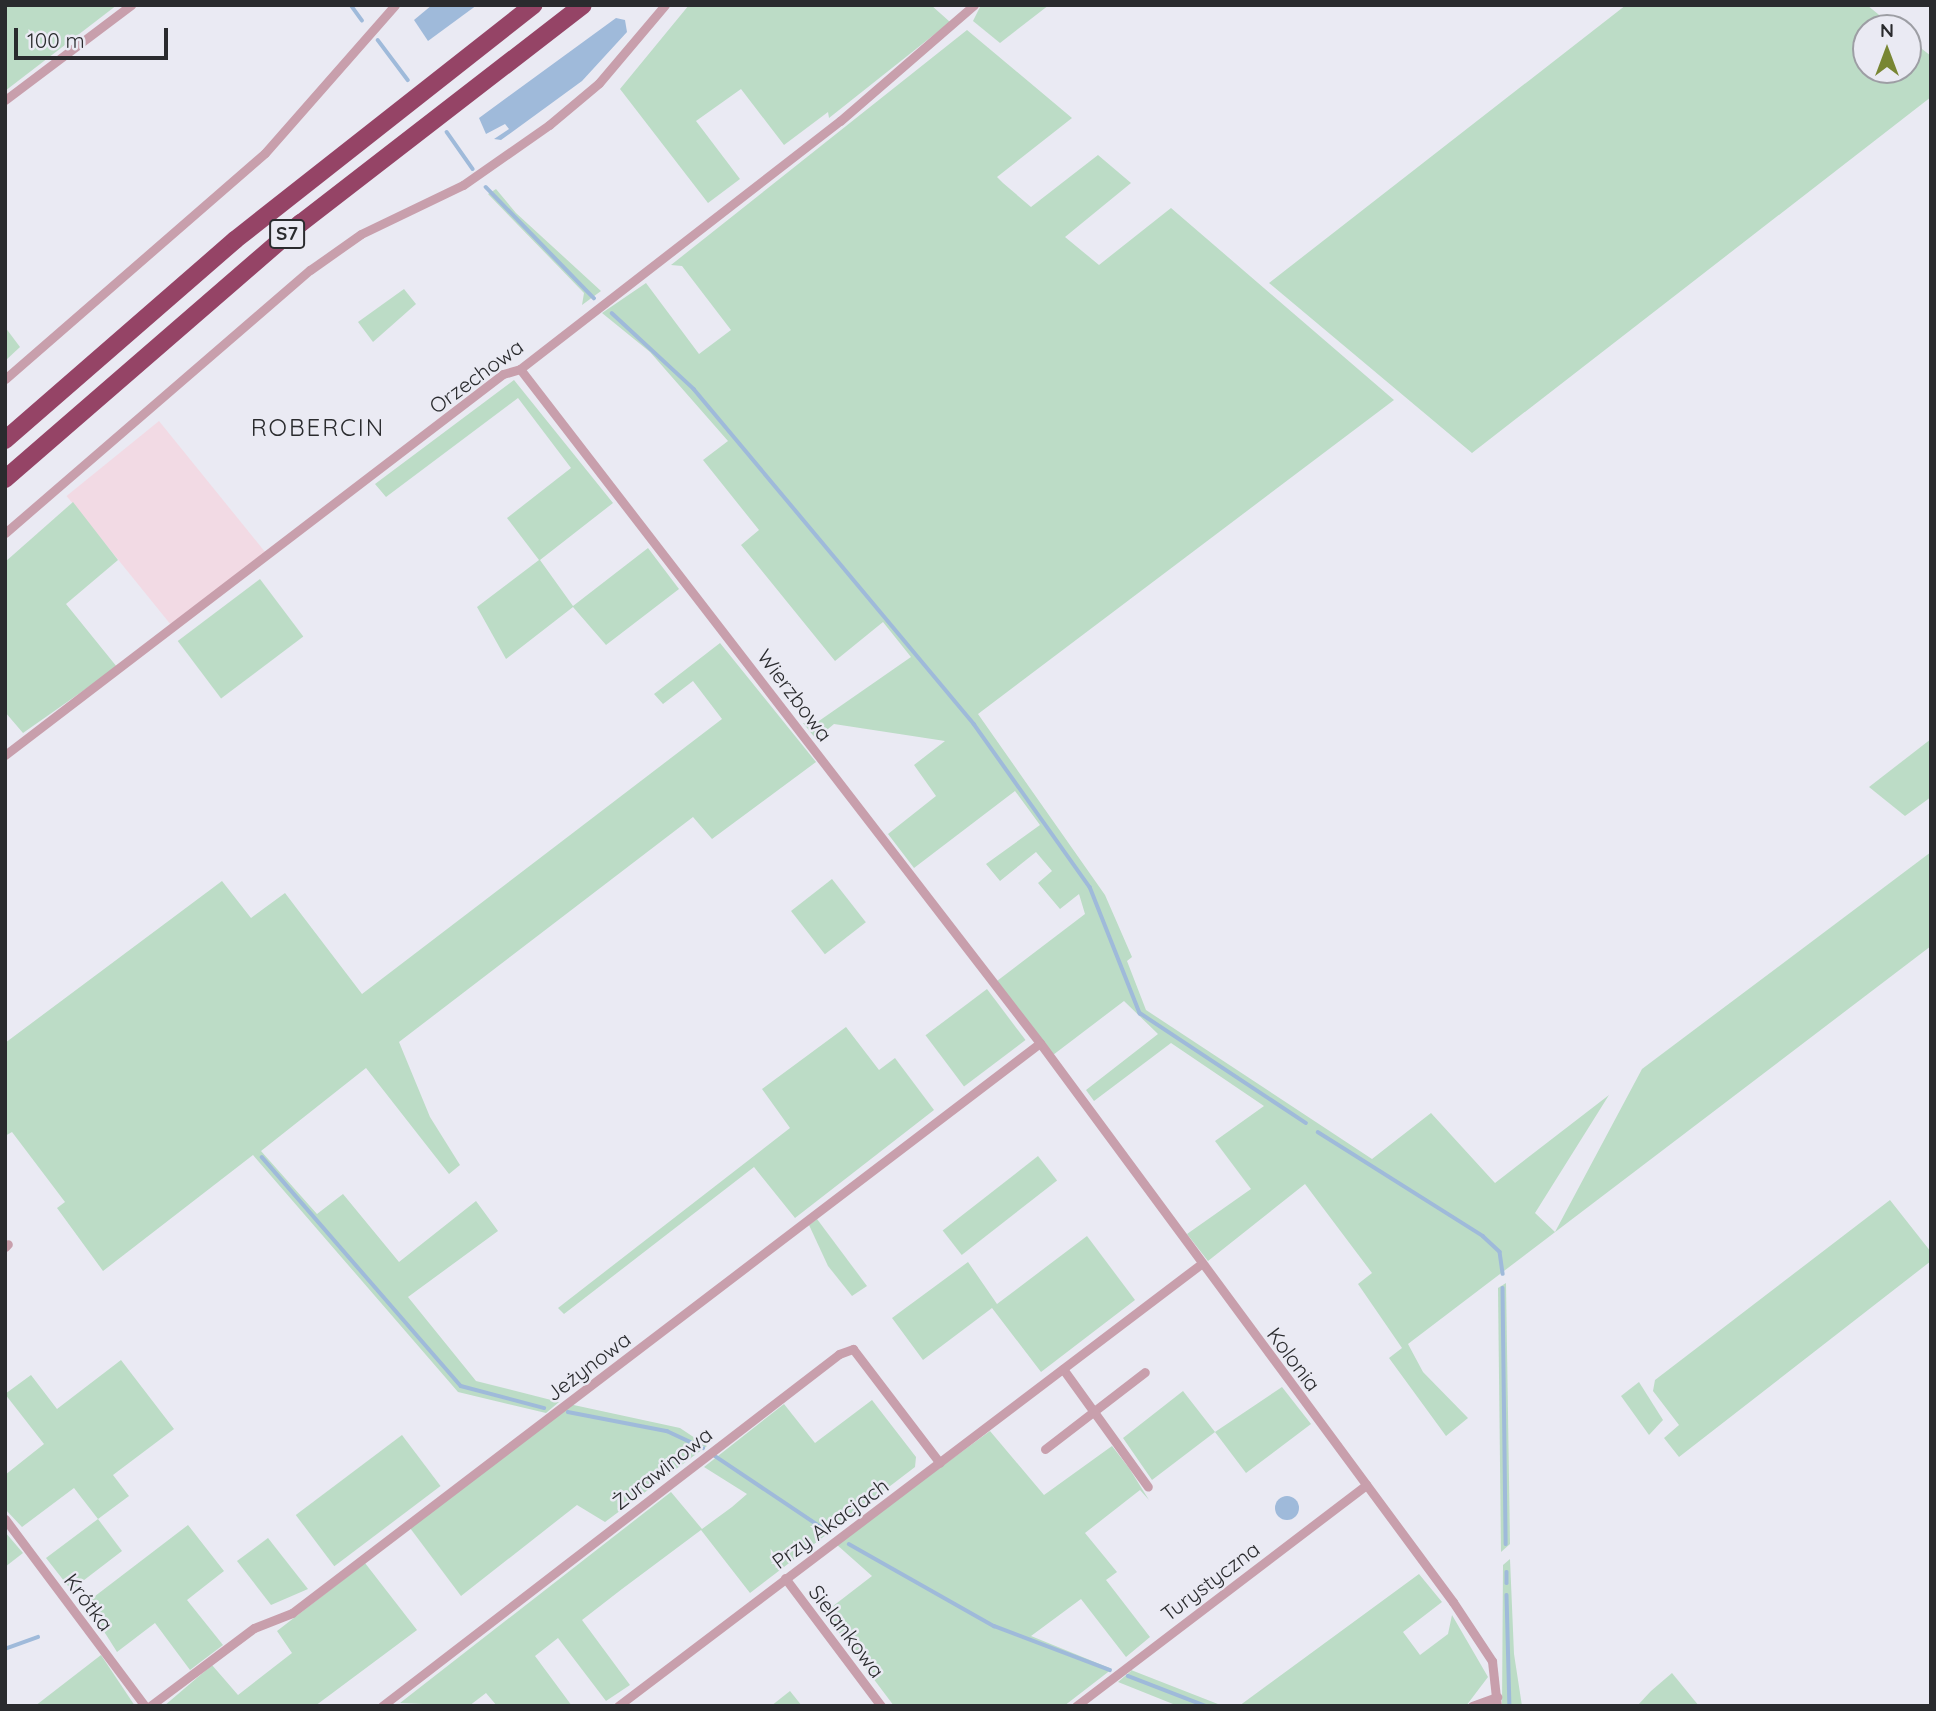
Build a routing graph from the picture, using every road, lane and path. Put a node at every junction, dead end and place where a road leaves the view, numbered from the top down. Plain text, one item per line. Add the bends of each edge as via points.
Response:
1 (131, 5) edge
2 (395, 5) edge
3 (534, 5) edge
4 (583, 5) edge
5 (665, 5) edge
6 (974, 5) edge
7 (5, 100) edge
8 (520, 369) junction
9 (5, 379) edge
10 (5, 440) edge
11 (5, 479) edge
12 (5, 533) edge
13 (5, 755) edge
14 (1040, 1043) junction
15 (1201, 1264) junction
16 (1063, 1369) junction
17 (1145, 1372) dead end
18 (1094, 1412) junction
19 (1045, 1449) dead end
20 (940, 1463) junction
21 (1366, 1485) junction
22 (1148, 1487) dead end
23 (5, 1519) edge
24 (785, 1578) junction
25 (1497, 1701) edge
26 (388, 1704) edge
27 (148, 1706) edge
28 (618, 1706) edge
29 (881, 1706) edge
30 (1076, 1706) edge
31 (1472, 1706) edge

1 - 7 street
2 - 9 street via 265,153
3 - 10 highway, S7 via 235,240
4 - 11 highway, S7 via 300,223
5 - 12 street via 599,83 549,125 463,185 361,234 310,270
6 - 8 street, Orzechowa
8 - 13 street, Orzechowa via 503,374
8 - 14 street, Wierzbowa
14 - 15 street, Kolonia
14 - 27 street, Jeżynowa via 292,1613 254,1628
15 - 16 street, Przy Akacjach
15 - 21 street, Kolonia
16 - 18 street
16 - 20 street, Przy Akacjach
17 - 18 street
18 - 19 street
18 - 22 street
20 - 24 street, Przy Akacjach
20 - 26 street, Żurawinowa via 853,1349 839,1354
21 - 25 street, Kolonia via 1486,1649
21 - 30 street, Turystyczna
23 - 27 street, Krótka
24 - 28 street, Przy Akacjach
24 - 29 street, Sielankowa
25 - 31 street

